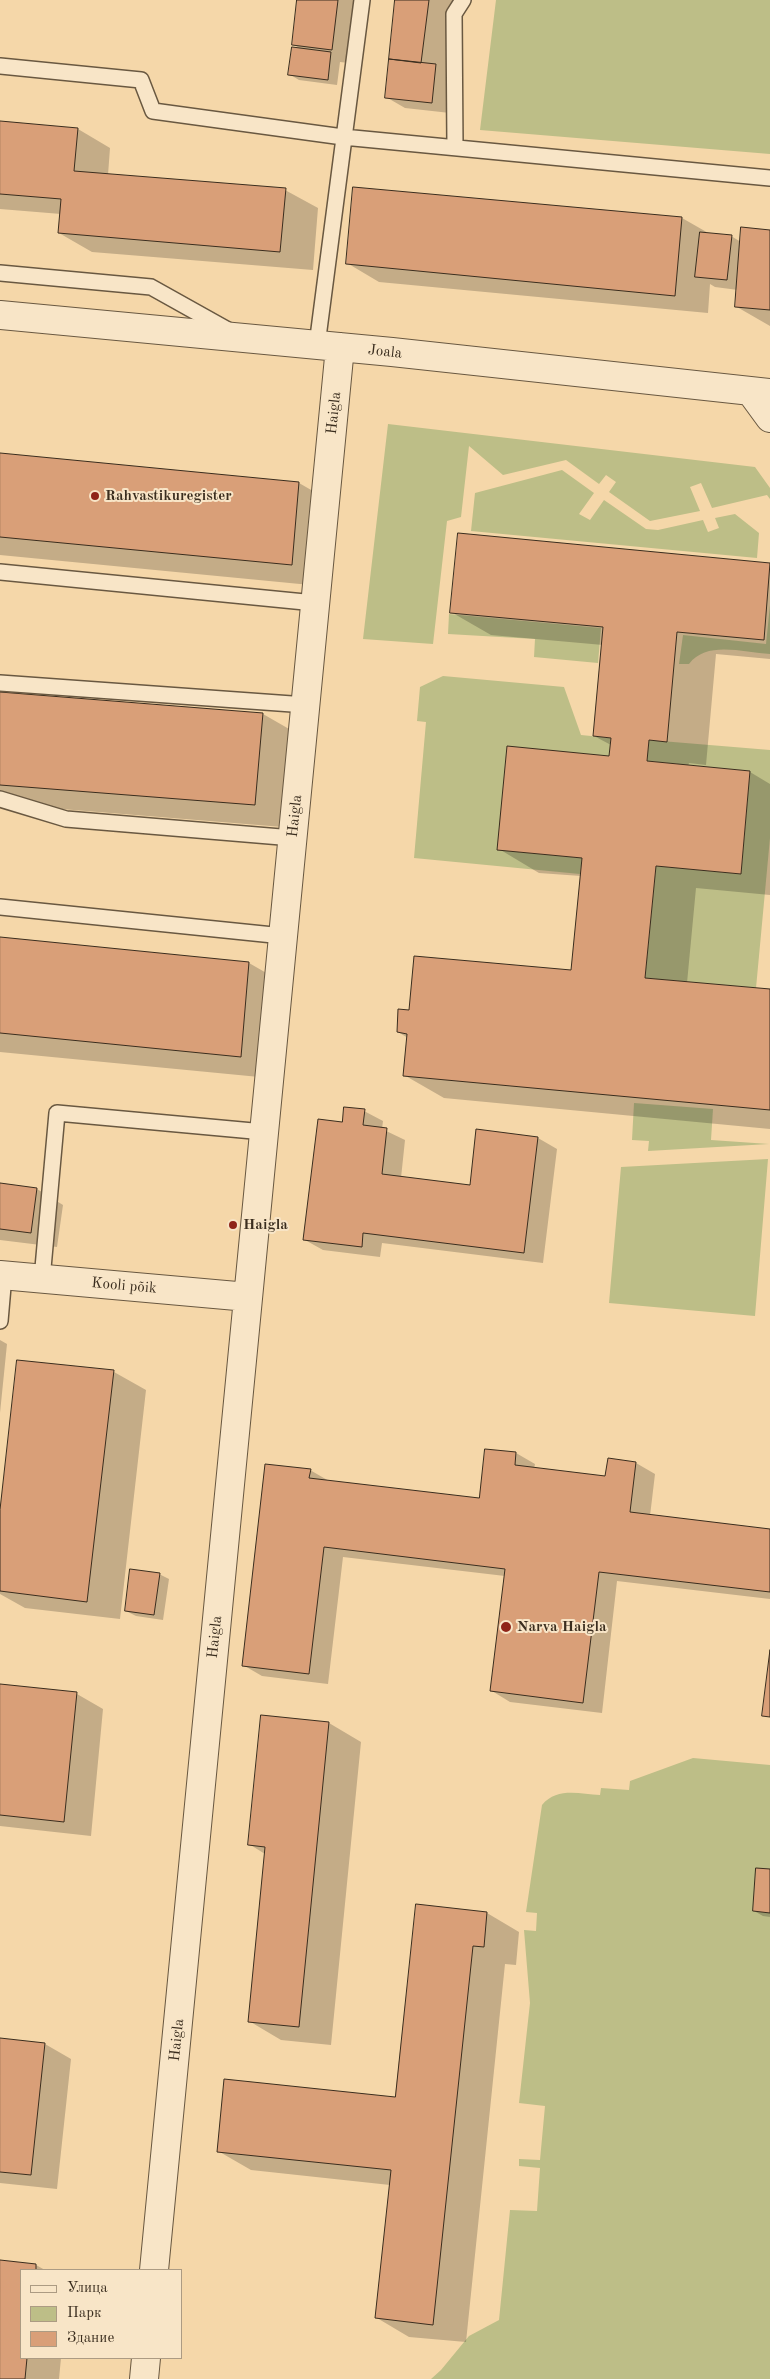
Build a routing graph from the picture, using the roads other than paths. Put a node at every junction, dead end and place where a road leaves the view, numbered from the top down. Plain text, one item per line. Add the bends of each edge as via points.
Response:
1 (362, 0) edge
2 (462, 0) edge
3 (0, 66) edge
4 (343, 136) junction
5 (455, 146) junction
6 (770, 178) edge
7 (0, 273) edge
8 (0, 315) edge
9 (243, 338) junction
10 (329, 346) junction
11 (760, 392) edge
12 (770, 418) edge
13 (0, 572) edge
14 (315, 603) junction
15 (0, 683) edge
16 (306, 705) junction
17 (0, 799) edge
18 (293, 838) junction
19 (0, 907) edge
20 (283, 936) junction
21 (264, 1132) junction
22 (2, 1275) edge
23 (42, 1279) junction
24 (248, 1298) junction
25 (0, 1320) edge
26 (154, 2269) edge
27 (146, 2359) edge
28 (144, 2379) edge

1 - 4 lane
2 - 5 lane via 454,14
3 - 4 lane via 142,80 153,111
4 - 5 lane
4 - 10 lane
5 - 6 lane
7 - 9 lane via 151,287
8 - 9 street, Joala
9 - 10 street, Joala
10 - 11 street, Joala
10 - 14 street, Haigla
11 - 12 street
13 - 14 lane
14 - 16 street, Haigla
15 - 16 lane
16 - 18 street, Haigla
17 - 18 lane via 66,819
18 - 20 street, Haigla
19 - 20 lane
20 - 21 street, Haigla
21 - 23 lane via 57,1113
21 - 24 street, Haigla
22 - 23 street, Kooli põik
22 - 25 lane
23 - 24 street, Kooli põik
24 - 26 street, Haigla
27 - 28 street

